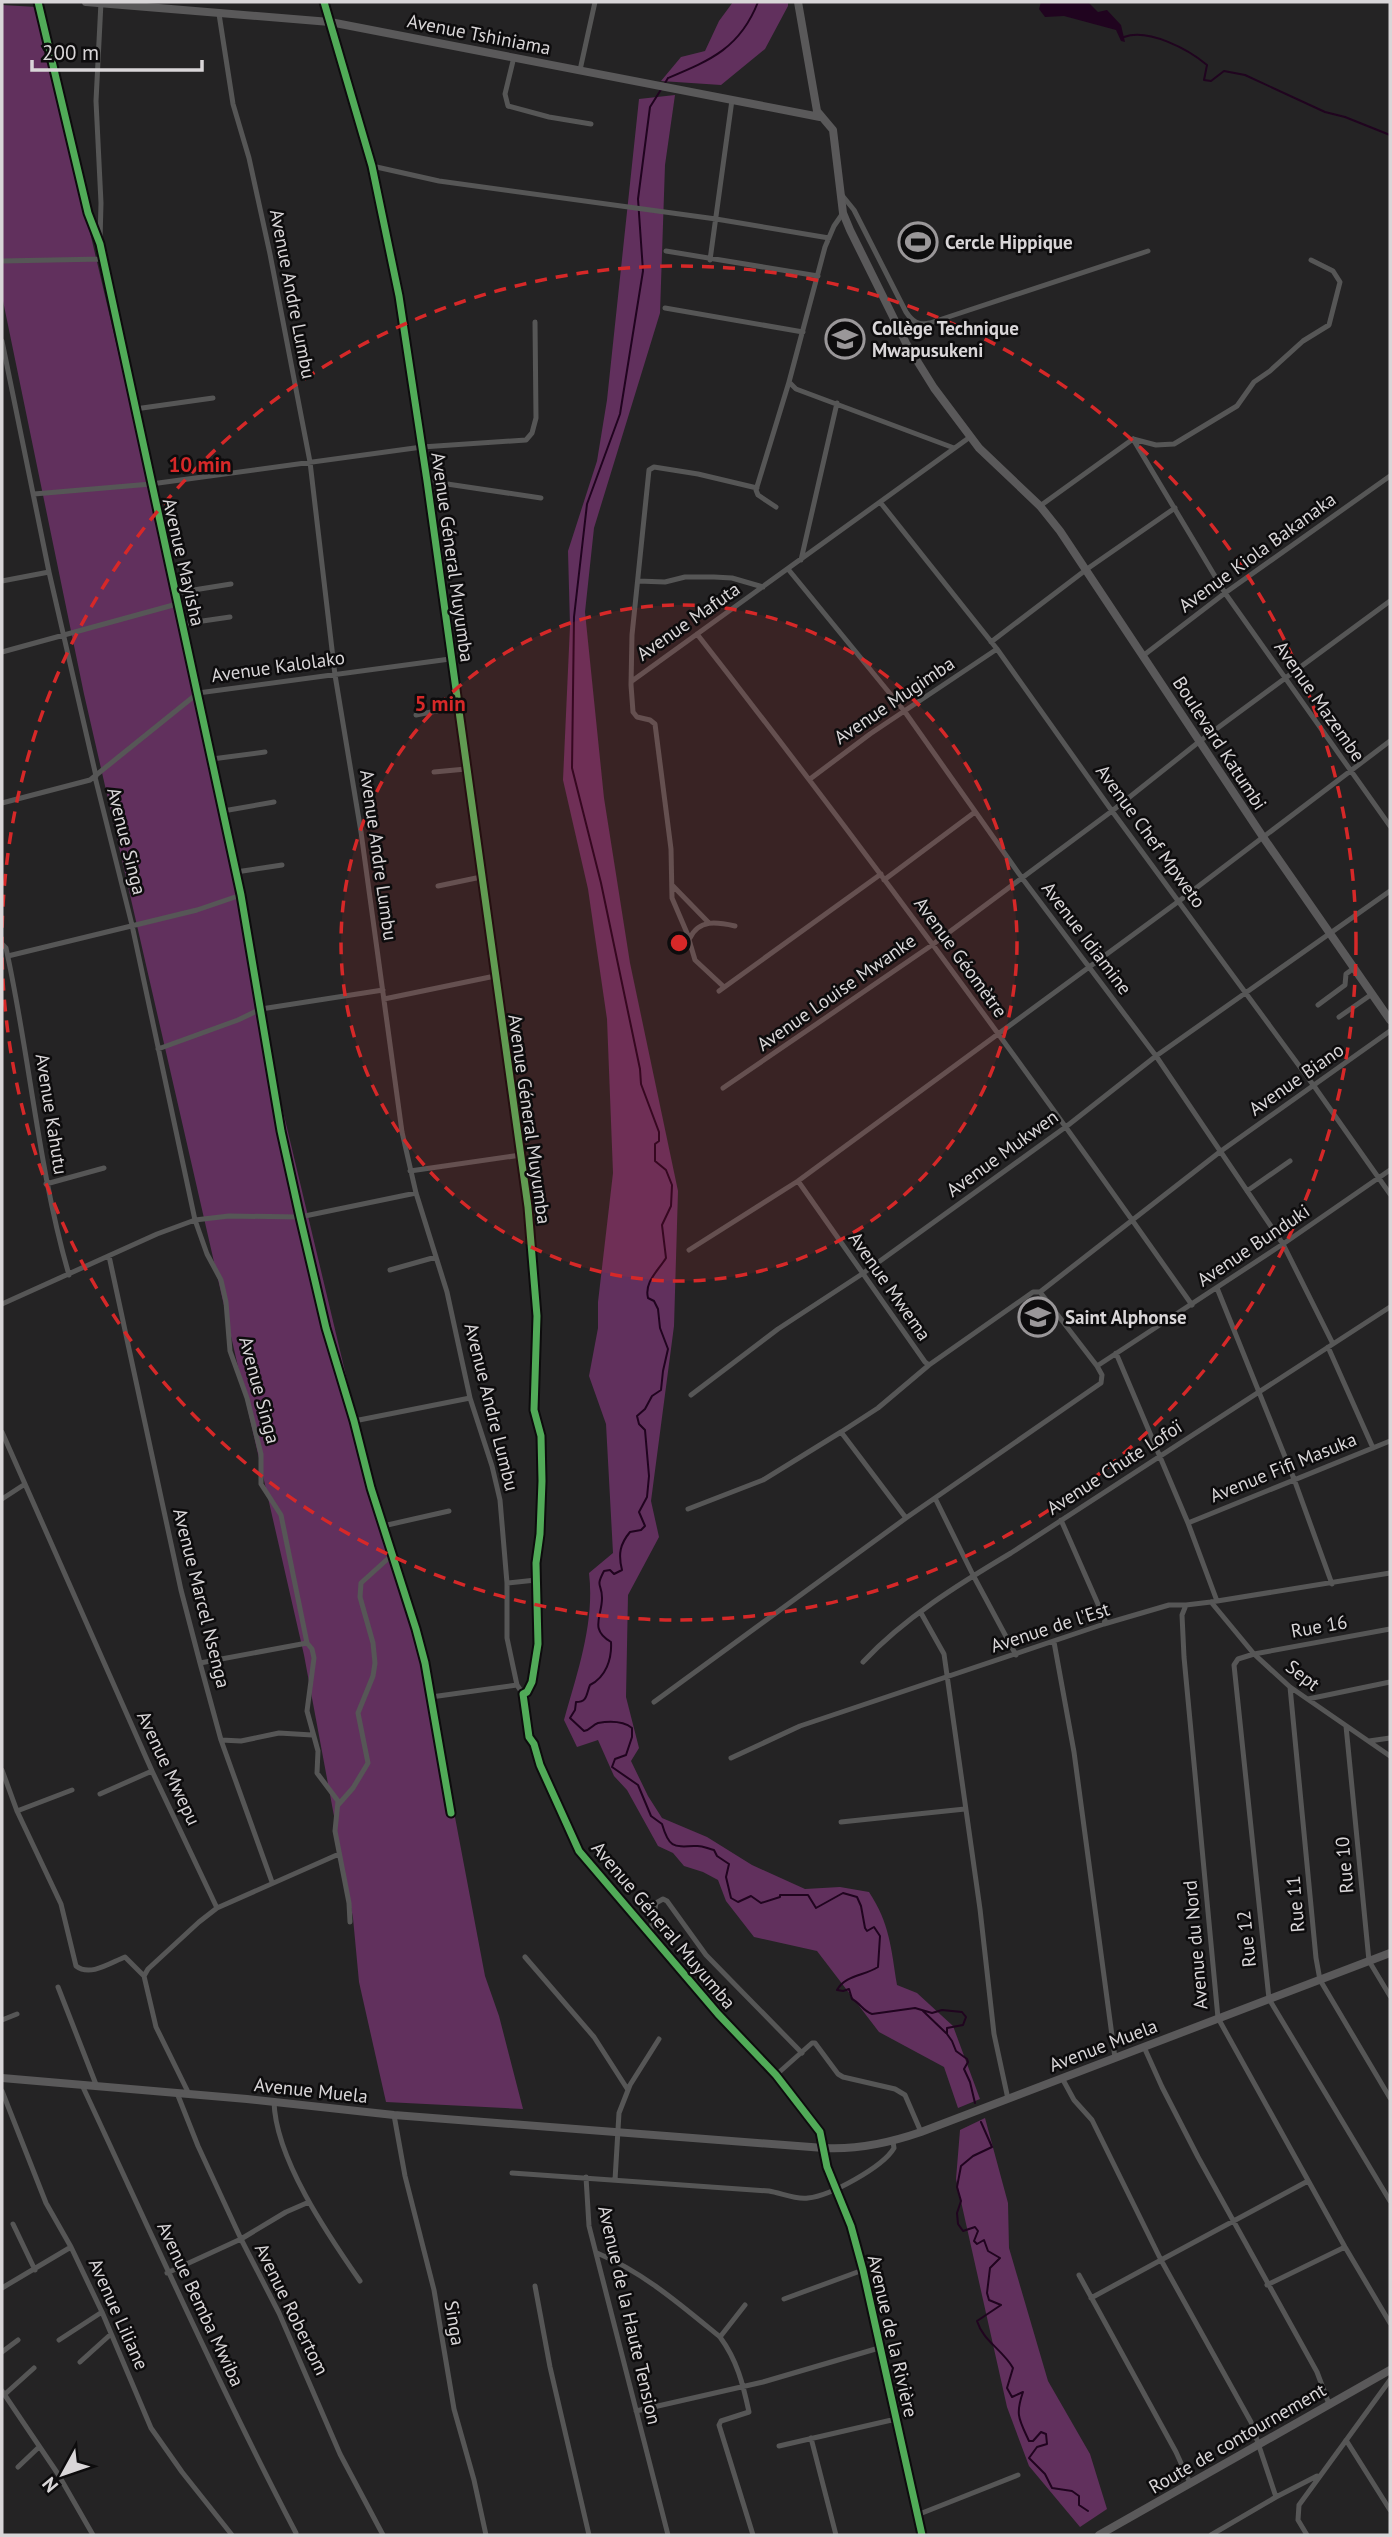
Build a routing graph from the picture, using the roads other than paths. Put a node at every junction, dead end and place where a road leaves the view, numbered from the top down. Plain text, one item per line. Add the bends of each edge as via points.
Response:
1 (38, 2) edge
2 (86, 2) edge
3 (101, 2) edge
4 (199, 2) edge
5 (324, 2) edge
6 (595, 2) edge
7 (798, 2) edge
8 (199, 12) junction
9 (219, 14) junction
10 (330, 22) junction
11 (514, 57) junction
12 (580, 70) junction
13 (732, 100) junction
14 (815, 104) junction
15 (807, 114) junction
16 (820, 117) junction
17 (591, 124) dead end
18 (372, 166) junction
19 (841, 194) junction
20 (843, 213) junction
21 (716, 219) junction
22 (829, 238) junction
23 (100, 244) junction
24 (666, 251) dead end
25 (1148, 251) dead end
26 (103, 260) junction
27 (710, 260) junction
28 (1311, 260) dead end
29 (2, 261) edge
30 (818, 276) junction
31 (665, 308) dead end
32 (535, 322) dead end
33 (803, 332) junction
34 (2, 341) edge
35 (3, 355) edge
36 (789, 382) junction
37 (213, 398) dead end
38 (836, 403) junction
39 (135, 409) junction
40 (970, 437) junction
41 (1133, 439) junction
42 (422, 447) junction
43 (954, 448) junction
44 (310, 462) junction
45 (1390, 476) edge
46 (427, 481) junction
47 (151, 485) junction
48 (757, 488) junction
49 (34, 494) junction
50 (541, 498) dead end
51 (880, 502) junction
52 (1040, 506) junction
53 (776, 507) dead end
54 (1175, 508) junction
55 (801, 560) junction
56 (788, 569) junction
57 (1087, 569) junction
58 (49, 572) junction
59 (2, 581) edge
60 (638, 581) junction
61 (231, 584) dead end
62 (762, 587) junction
63 (175, 593) junction
64 (1225, 593) junction
65 (1390, 601) edge
66 (177, 604) junction
67 (230, 617) dead end
68 (182, 624) junction
69 (697, 634) junction
70 (63, 635) junction
71 (991, 642) junction
72 (997, 649) junction
73 (2, 652) edge
74 (1144, 655) junction
75 (450, 659) junction
76 (335, 675) junction
77 (1285, 680) junction
78 (632, 681) junction
79 (198, 693) junction
80 (457, 707) junction
81 (905, 712) junction
82 (416, 715) dead end
83 (1200, 741) junction
84 (1390, 741) edge
85 (265, 752) dead end
86 (212, 759) junction
87 (466, 769) junction
88 (1350, 771) junction
89 (434, 772) dead end
90 (96, 776) junction
91 (810, 779) junction
92 (274, 802) dead end
93 (2, 803) edge
94 (223, 811) junction
95 (1112, 811) junction
96 (975, 812) junction
97 (1390, 827) edge
98 (1263, 837) junction
99 (282, 865) dead end
100 (236, 872) junction
101 (481, 877) junction
102 (882, 877) junction
103 (1022, 878) junction
104 (672, 885) junction
105 (438, 886) dead end
106 (1390, 891) edge
107 (241, 895) junction
108 (1179, 901) junction
109 (709, 923) junction
110 (132, 925) junction
111 (735, 926) dead end
112 (1331, 935) junction
113 (689, 941) junction
114 (2, 944) edge
115 (932, 945) junction
116 (8, 956) junction
117 (1089, 967) junction
118 (1354, 968) junction
119 (495, 976) junction
120 (383, 990) junction
121 (1246, 993) junction
122 (1372, 994) junction
123 (384, 999) junction
124 (1318, 1005) dead end
125 (261, 1009) junction
126 (1339, 1017) dead end
127 (1390, 1020) edge
128 (1390, 1031) edge
129 (999, 1035) junction
130 (158, 1049) junction
131 (1156, 1056) junction
132 (1314, 1086) junction
133 (723, 1088) dead end
134 (1067, 1126) junction
135 (1221, 1152) junction
136 (521, 1155) junction
137 (1290, 1161) dead end
138 (104, 1168) dead end
139 (1390, 1170) edge
140 (410, 1171) junction
141 (1379, 1178) junction
142 (798, 1181) junction
143 (46, 1184) junction
144 (1247, 1191) junction
145 (416, 1193) junction
146 (1390, 1194) edge
147 (300, 1217) junction
148 (1132, 1219) junction
149 (195, 1220) junction
150 (1283, 1244) junction
151 (690, 1250) dead end
152 (109, 1256) junction
153 (436, 1257) junction
154 (390, 1270) dead end
155 (69, 1275) junction
156 (862, 1275) junction
157 (1217, 1288) junction
158 (1040, 1292) junction
159 (2, 1304) edge
160 (1192, 1305) junction
161 (1390, 1307) edge
162 (1331, 1346) junction
163 (1116, 1353) junction
164 (929, 1365) junction
165 (1097, 1366) junction
166 (1260, 1393) junction
167 (691, 1395) dead end
168 (470, 1398) junction
169 (354, 1421) junction
170 (2, 1432) edge
171 (841, 1432) junction
172 (1390, 1441) edge
173 (8, 1447) junction
174 (1373, 1448) junction
175 (2, 1450) edge
176 (1159, 1455) junction
177 (1294, 1479) junction
178 (25, 1484) junction
179 (935, 1498) junction
180 (2, 1499) edge
181 (688, 1509) dead end
182 (449, 1511) dead end
183 (906, 1518) junction
184 (1061, 1520) junction
185 (1188, 1523) junction
186 (383, 1526) junction
187 (392, 1555) junction
188 (1390, 1573) edge
189 (973, 1575) junction
190 (536, 1580) junction
191 (507, 1583) junction
192 (1332, 1584) junction
193 (1214, 1602) junction
194 (1186, 1605) junction
195 (921, 1613) junction
196 (1104, 1624) junction
197 (1390, 1629) edge
198 (1054, 1642) junction
199 (307, 1643) junction
200 (1254, 1654) junction
201 (1016, 1655) junction
202 (863, 1662) dead end
203 (200, 1663) junction
204 (947, 1677) junction
205 (1390, 1682) edge
206 (517, 1685) junction
207 (1290, 1687) junction
208 (523, 1695) junction
209 (431, 1697) junction
210 (1308, 1699) junction
211 (654, 1702) dead end
212 (1346, 1726) junction
213 (312, 1735) junction
214 (1390, 1738) edge
215 (222, 1740) junction
216 (1369, 1741) junction
217 (1390, 1756) edge
218 (731, 1758) dead end
219 (2, 1770) edge
220 (152, 1771) junction
221 (72, 1790) dead end
222 (100, 1794) dead end
223 (338, 1805) junction
224 (965, 1808) junction
225 (18, 1811) junction
226 (451, 1813) dead end
227 (841, 1822) dead end
228 (339, 1854) junction
229 (272, 1882) junction
230 (217, 1908) junction
231 (350, 1922) dead end
232 (650, 1934) junction
233 (1390, 1953) edge
234 (525, 1958) dead end
235 (1369, 1961) junction
236 (144, 1976) junction
237 (1320, 1980) junction
238 (58, 1987) dead end
239 (1390, 1996) edge
240 (1269, 1998) junction
241 (17, 2014) dead end
242 (1218, 2018) junction
243 (2, 2020) edge
244 (659, 2039) dead end
245 (1144, 2046) junction
246 (802, 2053) junction
247 (1115, 2058) junction
248 (776, 2076) junction
249 (2, 2078) edge
250 (1062, 2078) junction
251 (82, 2085) junction
252 (97, 2087) junction
253 (628, 2090) junction
254 (2, 2091) edge
255 (177, 2093) junction
256 (189, 2094) junction
257 (1390, 2098) edge
258 (1008, 2099) junction
259 (274, 2101) junction
260 (394, 2115) junction
261 (616, 2131) junction
262 (921, 2132) junction
263 (893, 2142) junction
264 (824, 2148) junction
265 (512, 2173) dead end
266 (586, 2177) junction
267 (615, 2180) junction
268 (1308, 2181) junction
269 (836, 2188) junction
270 (309, 2202) junction
271 (1390, 2202) edge
272 (1233, 2221) junction
273 (13, 2224) dead end
274 (241, 2239) junction
275 (71, 2247) junction
276 (1345, 2247) junction
277 (597, 2253) junction
278 (1161, 2260) junction
279 (35, 2270) junction
280 (863, 2270) junction
281 (167, 2273) junction
282 (1079, 2275) dead end
283 (360, 2281) dead end
284 (1267, 2285) junction
285 (535, 2286) dead end
286 (2, 2288) edge
287 (1091, 2298) junction
288 (784, 2299) dead end
289 (745, 2305) dead end
290 (102, 2312) junction
291 (1390, 2323) edge
292 (111, 2334) junction
293 (720, 2337) junction
294 (18, 2340) dead end
295 (59, 2340) dead end
296 (879, 2348) junction
297 (2, 2353) edge
298 (80, 2362) dead end
299 (34, 2368) dead end
300 (1390, 2370) edge
301 (1390, 2381) edge
302 (743, 2387) junction
303 (3, 2393) edge
304 (1329, 2404) junction
305 (636, 2411) junction
306 (896, 2419) junction
307 (811, 2438) junction
308 (1346, 2440) junction
309 (1259, 2444) junction
310 (779, 2446) dead end
311 (39, 2447) junction
312 (18, 2466) dead end
313 (1320, 2474) junction
314 (1018, 2475) dead end
315 (1191, 2483) junction
316 (1276, 2497) junction
317 (1390, 2510) edge
318 (917, 2515) junction
319 (296, 2533) dead end
320 (1216, 2534) edge
321 (93, 2535) edge
322 (232, 2535) edge
323 (383, 2535) edge
324 (486, 2535) edge
325 (589, 2535) edge
326 (668, 2535) edge
327 (753, 2535) edge
328 (836, 2535) edge
329 (922, 2535) edge
330 (1099, 2535) edge
331 (1307, 2535) edge

1 - 23 street, Avenue Mayisha via 88,213
2 - 3 street, Avenue Tshiniama
3 - 8 street, Avenue Tshiniama
3 - 23 street via 96,101
4 - 8 street
5 - 10 street, Avenue Géneral Muyumba
6 - 12 street
7 - 14 street, Boulevard Katumbi
8 - 9 street, Avenue Tshiniama
9 - 10 street, Avenue Tshiniama
9 - 44 street, Avenue Andre Lumbu via 233,104 268,245
10 - 11 street, Avenue Tshiniama
10 - 18 street, Avenue Géneral Muyumba
11 - 12 street, Avenue Tshiniama
11 - 17 street via 505,94 508,106
12 - 13 street, Avenue Tshiniama
13 - 15 street, Avenue Tshiniama
13 - 21 street
14 - 15 street
14 - 16 street, Boulevard Katumbi
15 - 16 street, Avenue Tshiniama
16 - 19 street, Boulevard Katumbi via 833,130
18 - 21 street via 439,181
18 - 42 street, Avenue Géneral Muyumba via 399,296
19 - 20 street, Boulevard Katumbi
19 - 25 street via 854,210 906,312 921,324
20 - 22 street
20 - 40 street, Boulevard Katumbi via 906,343
21 - 22 street
21 - 27 street
22 - 30 street
23 - 26 street, Avenue Mayisha
24 - 27 street
26 - 29 street
26 - 39 street, Avenue Mayisha
27 - 30 street
28 - 41 street via 1333,271 1340,282 1328,326 1254,382 1241,403 1183,440 1161,446
30 - 33 street
31 - 33 street
32 - 42 street via 536,418 531,436 522,441
33 - 36 street
34 - 35 street, Avenue Singa
35 - 49 street, Avenue Singa
36 - 38 street
36 - 48 street
37 - 39 street
38 - 43 street
38 - 55 street
39 - 47 street, Avenue Mayisha
40 - 43 street, Avenue Mafuta
40 - 52 street, Boulevard Katumbi
41 - 52 street
41 - 54 street, Avenue Mazembe
42 - 44 street
42 - 46 street, Avenue Géneral Muyumba
43 - 51 street, Avenue Mafuta
44 - 47 street
44 - 76 street, Avenue Andre Lumbu
45 - 64 street, Avenue Kiola Bakanaka
46 - 50 street
46 - 75 street, Avenue Géneral Muyumba
47 - 49 street
47 - 63 street, Avenue Mayisha
48 - 53 street via 758,495
48 - 60 street via 651,468
49 - 58 street, Avenue Singa
51 - 55 street, Avenue Mafuta
51 - 71 street, Avenue Chef Mpweto
52 - 57 street, Boulevard Katumbi
54 - 57 street
54 - 64 street, Avenue Mazembe
55 - 56 street, Avenue Mafuta
56 - 62 street, Avenue Mafuta
56 - 81 street, Avenue Idiamine
57 - 71 street
57 - 74 street, Boulevard Katumbi
58 - 59 street
58 - 70 street, Avenue Singa
60 - 62 street via 714,576
60 - 78 street
61 - 63 street
62 - 69 street, Avenue Mafuta
63 - 66 street, Avenue Mayisha
64 - 74 street, Avenue Kiola Bakanaka
64 - 77 street, Avenue Mazembe
65 - 77 street, Avenue Louise Mwanke
66 - 68 street, Avenue Mayisha
66 - 70 street
67 - 68 street
68 - 79 street, Avenue Mayisha
69 - 78 street, Avenue Mafuta
69 - 91 street, Avenue Géomètre
70 - 73 street
70 - 90 street, Avenue Singa
71 - 72 street, Avenue Chef Mpweto
72 - 81 street, Avenue Mugimba
72 - 95 street, Avenue Chef Mpweto
74 - 83 street, Boulevard Katumbi
75 - 76 street, Avenue Kalolako
75 - 80 street, Avenue Géneral Muyumba
76 - 79 street, Avenue Kalolako
76 - 120 street, Avenue Andre Lumbu
77 - 83 street, Avenue Louise Mwanke
77 - 88 street, Avenue Mazembe
78 - 104 street, Avenue Mafuta via 634,714 654,724
79 - 86 street, Avenue Mayisha
79 - 90 street, Avenue Kalolako
80 - 82 street
80 - 87 street, Avenue Géneral Muyumba
81 - 91 street, Avenue Mugimba
81 - 96 street, Avenue Idiamine
83 - 95 street, Avenue Louise Mwanke
83 - 98 street, Boulevard Katumbi
84 - 88 street
85 - 86 street
86 - 94 street, Avenue Mayisha
87 - 89 street
87 - 101 street, Avenue Géneral Muyumba
88 - 97 street, Avenue Mazembe
88 - 98 street
90 - 93 street
90 - 110 street, Avenue Singa
91 - 102 street, Avenue Géomètre
92 - 94 street
94 - 100 street, Avenue Mayisha
95 - 103 street, Avenue Louise Mwanke
95 - 108 street, Avenue Chef Mpweto
96 - 102 street
96 - 103 street, Avenue Idiamine
98 - 108 street
98 - 112 street, Boulevard Katumbi
99 - 100 street
100 - 107 street, Avenue Mayisha
101 - 105 street
101 - 119 street, Avenue Géneral Muyumba
102 - 113 street, Avenue Mafuta via 722,989 699,965
102 - 115 street, Avenue Géomètre
103 - 115 street, Avenue Louise Mwanke
103 - 117 street, Avenue Idiamine
104 - 109 street
104 - 113 street, Avenue Mafuta via 673,901
106 - 112 street, Avenue Mukwen
107 - 110 street
107 - 125 street, Avenue Mayisha
108 - 117 street
108 - 121 street, Avenue Chef Mpweto
109 - 111 street
109 - 113 street via 697,928
110 - 116 street
110 - 130 street, Avenue Singa
112 - 118 street, Boulevard Katumbi
112 - 121 street, Avenue Mukwen
114 - 116 street, Avenue Kahutu
115 - 129 street, Avenue Géomètre
115 - 133 street, Avenue Louise Mwanke
116 - 143 street, Avenue Kahutu
117 - 129 street
117 - 131 street, Avenue Idiamine
118 - 122 street, Boulevard Katumbi
118 - 124 street via 1346,974 1345,985
119 - 123 street
119 - 136 street, Avenue Géneral Muyumba
120 - 123 street, Avenue Andre Lumbu
120 - 125 street
121 - 131 street, Avenue Mukwen
121 - 132 street, Avenue Chef Mpweto
122 - 126 street
122 - 127 street, Boulevard Katumbi
123 - 140 street, Avenue Andre Lumbu
125 - 130 street
125 - 147 street, Avenue Mayisha
128 - 132 street, Avenue Biano
129 - 134 street, Avenue Géomètre
129 - 142 street
130 - 149 street, Avenue Singa
131 - 134 street, Avenue Mukwen
131 - 135 street, Avenue Idiamine
132 - 135 street, Avenue Biano
132 - 141 street, Avenue Chef Mpweto
134 - 148 street, Avenue Géomètre
134 - 156 street, Avenue Mukwen
135 - 144 street, Avenue Idiamine
135 - 148 street, Avenue Biano
136 - 140 street
136 - 190 street, Avenue Géneral Muyumba via 537,1316 534,1403 541,1436 542,1481
137 - 144 street
138 - 143 street
139 - 141 street, Avenue Bunduki
140 - 145 street, Avenue Andre Lumbu
141 - 146 street, Avenue Chef Mpweto
141 - 150 street, Avenue Bunduki
142 - 151 street
142 - 156 street, Avenue Mwema
143 - 155 street, Avenue Kahutu
144 - 150 street, Avenue Idiamine
145 - 147 street
145 - 153 street, Avenue Andre Lumbu
147 - 149 street
147 - 169 street, Avenue Mayisha
148 - 158 street, Avenue Mwema
148 - 160 street, Avenue Géomètre
149 - 152 street
149 - 199 street, Avenue Singa via 221,1280 230,1351 261,1454 261,1484 281,1515
150 - 157 street, Avenue Bunduki
150 - 162 street, Avenue Idiamine
152 - 155 street
152 - 203 street, Avenue Marcel Nsenga
153 - 154 street
153 - 168 street, Avenue Andre Lumbu
155 - 159 street
156 - 164 street, Avenue Mwema
156 - 167 street, Avenue Mukwen via 778,1329
157 - 160 street, Avenue Bunduki
157 - 166 street
158 - 164 street, Avenue Mwema via 1035,1291
158 - 165 street
160 - 163 street, Avenue Bunduki
161 - 162 street, Avenue Chute Lofoï
162 - 166 street, Avenue Chute Lofoï
162 - 174 street, Avenue Idiamine
163 - 165 street, Avenue Bunduki
163 - 176 street, Sept
164 - 171 street
165 - 179 street via 1103,1378 1097,1387
166 - 176 street, Avenue Chute Lofoï
166 - 177 street
168 - 169 street
168 - 191 street, Avenue Andre Lumbu via 500,1500
169 - 186 street, Avenue Mayisha
170 - 173 street, Avenue Mwepu
171 - 181 street via 763,1480
171 - 183 street
172 - 174 street, Avenue Fifi Masuka
173 - 175 street
173 - 178 street, Avenue Mwepu
174 - 177 street, Avenue Fifi Masuka
176 - 184 street, Avenue Chute Lofoï
176 - 185 street, Sept
177 - 185 street, Avenue Fifi Masuka
177 - 192 street
178 - 180 street
178 - 220 street, Avenue Mwepu
179 - 183 street
179 - 189 street
182 - 186 street
183 - 211 street
184 - 189 street, Avenue Chute Lofoï
184 - 196 street
185 - 193 street, Sept
186 - 187 street, Avenue Mayisha
187 - 209 street, Avenue Mayisha via 416,1629
187 - 223 street via 361,1583 375,1663 358,1713 368,1763
188 - 192 street, Avenue de l'Est
189 - 195 street, Avenue Chute Lofoï
189 - 201 street
190 - 191 street
190 - 208 street, Avenue Géneral Muyumba via 538,1647 533,1682
191 - 206 street, Avenue Andre Lumbu via 507,1638
192 - 193 street, Avenue de l'Est
193 - 194 street, Avenue de l'Est
193 - 200 street, Sept
194 - 196 street, Avenue de l'Est via 1169,1605
194 - 242 street, Avenue du Nord via 1182,1615 1184,1657
195 - 202 street, Avenue Chute Lofoï via 888,1635
195 - 204 street via 944,1654
196 - 198 street, Avenue de l'Est
197 - 200 street, Rue 16
198 - 201 street, Avenue de l'Est
198 - 247 street
199 - 203 street
199 - 213 street, Avenue Singa via 314,1658 307,1700
200 - 207 street, Sept
200 - 240 street, Rue 12 via 1234,1665
201 - 204 street, Avenue de l'Est
203 - 215 street, Avenue Marcel Nsenga
204 - 218 street, Avenue de l'Est via 800,1726
204 - 224 street
205 - 210 street
206 - 208 street, Avenue Andre Lumbu
206 - 209 street
207 - 210 street, Sept
207 - 237 street, Rue 11
208 - 232 street, Avenue Géneral Muyumba via 529,1738 579,1851
209 - 226 street, Avenue Mayisha
210 - 212 street, Sept
212 - 216 street, Sept
212 - 235 street, Rue 10
213 - 215 street via 270,1733 241,1741
213 - 223 street, Avenue Singa via 317,1773
214 - 216 street
215 - 229 street, Avenue Marcel Nsenga
216 - 217 street, Sept
219 - 225 street
220 - 222 street
220 - 230 street, Avenue Mwepu
221 - 225 street
223 - 228 street via 335,1831
224 - 227 street
224 - 258 street via 994,2034
225 - 236 street via 61,1904 78,1968 97,1969 125,1956
228 - 229 street
228 - 231 street
229 - 230 street
230 - 236 street via 163,1953
232 - 246 street via 656,1903 663,1899 706,1955
232 - 248 street, Avenue Géneral Muyumba
233 - 235 street, Avenue Muela
234 - 253 street via 594,2037
235 - 237 street, Avenue Muela
235 - 239 street, Rue 10
236 - 256 street via 156,2027
237 - 240 street, Avenue Muela
237 - 257 street, Rue 11
238 - 252 street
240 - 242 street, Avenue Muela
240 - 271 street, Rue 12
241 - 243 street
242 - 245 street, Avenue Muela
242 - 268 street, Avenue du Nord
244 - 253 street, Avenue de la Haute Tension
245 - 247 street, Avenue Muela
245 - 272 street
246 - 248 street
246 - 262 street via 815,2043 843,2077 895,2088 905,2095
247 - 250 street, Avenue Muela
248 - 264 street, Avenue Géneral Muyumba via 820,2133
249 - 251 street, Avenue Muela
250 - 258 street, Avenue Muela
250 - 278 street via 1074,2101 1092,2120
251 - 252 street, Avenue Muela
251 - 281 street, Avenue Bemba Mwiba
252 - 255 street, Avenue Muela
253 - 261 street, Avenue de la Haute Tension
254 - 275 street, Avenue Liliane via 43,2196
255 - 256 street, Avenue Muela
255 - 274 street, Avenue Robertom
256 - 259 street, Avenue Muela
258 - 262 street, Avenue Muela
259 - 260 street, Avenue Muela
259 - 270 street via 284,2145
260 - 261 street, Avenue Muela
260 - 324 street, Singa via 434,2290 450,2390
261 - 264 street, Avenue Muela
261 - 267 street, Avenue de la Haute Tension
262 - 263 street, Avenue Muela
263 - 264 street, Avenue Muela
263 - 269 street via 892,2152 881,2162
264 - 269 street, Avenue de la Rivière
265 - 266 street
266 - 267 street, Avenue de la Haute Tension
266 - 277 street, Avenue de la Haute Tension via 589,2226
267 - 269 street via 769,2191 801,2199
268 - 272 street
268 - 276 street, Avenue du Nord
269 - 280 street, Avenue de la Rivière
270 - 274 street
270 - 283 street
272 - 278 street
272 - 284 street
273 - 279 street
274 - 281 street
274 - 323 street, Avenue Robertom via 279,2313 340,2454
275 - 279 street
275 - 290 street, Avenue Liliane
276 - 284 street
276 - 291 street, Avenue du Nord
277 - 293 street via 660,2289
277 - 305 street, Avenue de la Haute Tension
278 - 287 street
278 - 309 street
279 - 286 street
280 - 288 street
280 - 296 street, Avenue de la Rivière
281 - 319 street, Avenue Bemba Mwiba
282 - 287 street
284 - 304 street via 1317,2372
285 - 325 street
287 - 315 street
289 - 293 street
290 - 292 street, Avenue Liliane
290 - 295 street
292 - 298 street
292 - 322 street, Avenue Liliane via 151,2428
293 - 302 street
294 - 297 street
296 - 302 street
296 - 306 street, Avenue de la Rivière
299 - 303 street
300 - 304 street, Route de contournement
301 - 308 street
302 - 305 street
302 - 327 street via 748,2413 719,2422
303 - 311 street
304 - 309 street, Route de contournement
305 - 326 street, Avenue de la Haute Tension
306 - 307 street
306 - 318 street, Avenue de la Rivière
307 - 310 street
307 - 328 street
308 - 313 street
308 - 317 street
309 - 315 street, Route de contournement
309 - 316 street
311 - 312 street
311 - 321 street
313 - 316 street
313 - 331 street via 1297,2514
314 - 318 street
315 - 330 street, Route de contournement
316 - 320 street
318 - 329 street, Avenue de la Rivière

